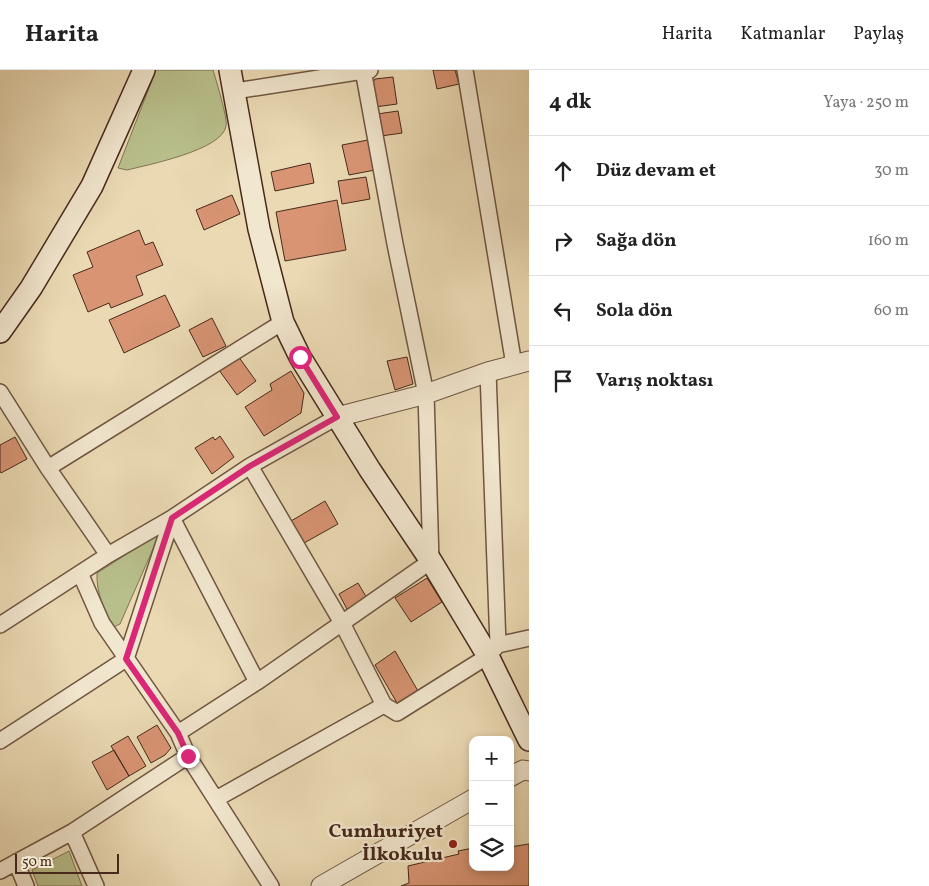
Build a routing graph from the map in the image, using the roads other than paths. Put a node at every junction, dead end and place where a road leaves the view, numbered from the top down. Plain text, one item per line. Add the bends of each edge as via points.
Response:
1 (144, 70) edge
2 (230, 70) edge
3 (366, 70) edge
4 (464, 70) edge
5 (235, 91) junction
6 (283, 322) junction
7 (0, 332) edge
8 (522, 363) edge
9 (488, 372) junction
10 (0, 392) edge
11 (426, 394) junction
12 (337, 417) junction
13 (250, 466) junction
14 (48, 468) junction
15 (172, 518) junction
16 (108, 555) junction
17 (431, 560) junction
18 (80, 573) junction
19 (342, 623) junction
20 (0, 625) edge
21 (529, 638) edge
22 (493, 651) junction
23 (126, 659) junction
24 (257, 682) junction
25 (384, 704) junction
26 (178, 733) junction
27 (528, 734) edge
28 (0, 741) edge
29 (188, 756) junction
30 (529, 771) edge
31 (514, 775) edge
32 (216, 799) junction
33 (469, 801) edge
34 (72, 832) junction
35 (16, 862) junction
36 (0, 871) edge
37 (26, 886) edge
38 (96, 886) edge
39 (270, 886) edge
40 (321, 886) edge

1 - 7 main road via 92,186 31,288
2 - 5 main road
3 - 5 street
3 - 11 street via 395,244
4 - 8 street
5 - 6 main road via 259,229
6 - 12 main road via 300,357
6 - 14 street
8 - 9 street
9 - 11 street
9 - 22 street
10 - 14 street
11 - 12 street
11 - 17 street
12 - 13 street
12 - 17 main road
13 - 15 street
13 - 19 street
14 - 16 street
15 - 16 street
15 - 23 street
15 - 24 street
16 - 18 street
17 - 19 street
17 - 22 main road
18 - 20 street
18 - 23 street via 102,624
19 - 24 street
19 - 25 street
21 - 22 street
22 - 25 street via 397,713
22 - 27 main road
23 - 26 street
23 - 28 street
24 - 26 street
25 - 32 street
26 - 29 street
29 - 32 street
29 - 34 street
30 - 31 street
32 - 39 street
33 - 40 street
34 - 35 street
34 - 38 street
35 - 36 street
35 - 37 street

